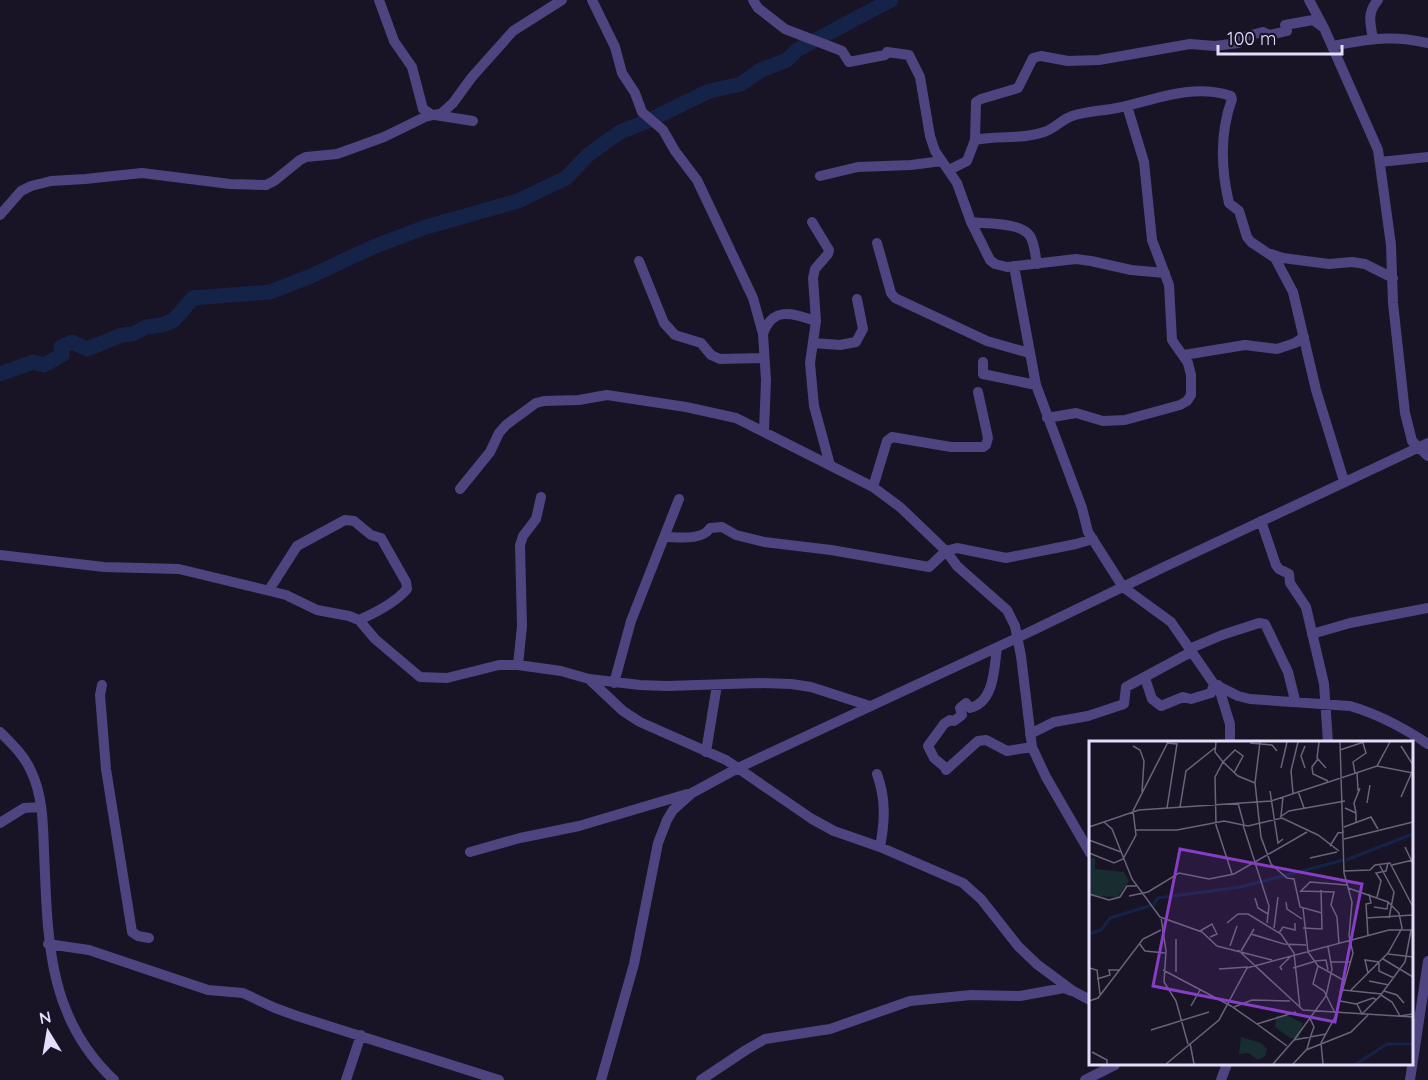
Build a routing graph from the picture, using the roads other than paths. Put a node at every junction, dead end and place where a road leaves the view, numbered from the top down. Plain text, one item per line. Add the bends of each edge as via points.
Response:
1 (379, 0) edge
2 (562, 0) edge
3 (592, 0) edge
4 (753, 0) edge
5 (1309, 0) edge
6 (1378, 0) edge
7 (1324, 28) junction
8 (1373, 39) junction
9 (1428, 43) edge
10 (1332, 46) junction
11 (1127, 106) junction
12 (433, 115) junction
13 (473, 122) dead end
14 (975, 140) junction
15 (1428, 157) edge
16 (1380, 162) junction
17 (946, 165) junction
18 (820, 176) dead end
19 (0, 215) edge
20 (812, 222) dead end
21 (971, 222) junction
22 (877, 243) dead end
23 (1271, 254) junction
24 (639, 261) dead end
25 (1037, 264) junction
26 (1014, 266) junction
27 (1165, 273) junction
28 (1393, 278) junction
29 (857, 299) dead end
30 (816, 321) junction
31 (763, 334) junction
32 (1304, 337) junction
33 (813, 343) junction
34 (1276, 349) junction
35 (1029, 353) junction
36 (1184, 355) junction
37 (1308, 356) junction
38 (765, 358) junction
39 (983, 363) dead end
40 (1036, 385) junction
41 (978, 392) dead end
42 (1047, 417) junction
43 (764, 431) junction
44 (1423, 445) edge
45 (1428, 456) edge
46 (830, 465) junction
47 (1344, 481) junction
48 (873, 487) junction
49 (460, 489) dead end
50 (541, 497) dead end
51 (679, 499) dead end
52 (1261, 521) junction
53 (664, 537) junction
54 (1093, 539) junction
55 (946, 551) junction
56 (0, 555) edge
57 (1123, 587) junction
58 (269, 590) junction
59 (1428, 608) edge
60 (359, 620) junction
61 (1312, 634) junction
62 (1017, 638) junction
63 (997, 648) junction
64 (1190, 651) junction
65 (518, 664) junction
66 (1145, 678) junction
67 (589, 679) junction
68 (614, 682) junction
69 (102, 685) dead end
70 (717, 685) junction
71 (1216, 685) junction
72 (1295, 700) junction
73 (1326, 702) junction
74 (870, 706) junction
75 (0, 732) edge
76 (1030, 734) junction
77 (1230, 741) edge
78 (1328, 741) edge
79 (1428, 744) edge
80 (1032, 747) junction
81 (706, 752) junction
82 (738, 768) junction
83 (877, 774) dead end
84 (692, 793) junction
85 (41, 807) junction
86 (0, 823) edge
87 (880, 847) junction
88 (1089, 851) edge
89 (470, 852) dead end
90 (149, 938) dead end
91 (48, 944) junction
92 (1428, 961) edge
93 (1073, 991) junction
94 (1089, 999) edge
95 (1418, 1016) edge
96 (361, 1035) junction
97 (1413, 1056) edge
98 (1115, 1065) edge
99 (1227, 1065) edge
100 (1412, 1065) edge
101 (114, 1080) edge
102 (346, 1080) edge
103 (499, 1080) edge
104 (601, 1080) edge
105 (701, 1080) edge
106 (1085, 1080) edge
107 (1222, 1080) edge
108 (1410, 1080) edge

1 - 12 street via 394,41 412,67 423,108
2 - 12 street via 513,32 449,108
3 - 31 street via 642,111 663,130 697,180 753,298
4 - 17 street via 784,29 842,51 849,62 887,52 909,55 924,90 935,151
5 - 7 street
6 - 8 street via 1369,15
7 - 10 street
7 - 14 street via 1313,20 1285,25 1287,31 1270,36 1263,32 1239,38 1238,43 1190,44 1099,60 1033,58 1018,88 976,102
8 - 9 street via 1394,37
8 - 10 street
10 - 16 street via 1371,131
11 - 14 street via 1070,117 1030,136
11 - 23 street via 1196,90 1231,96 1222,164 1229,204 1239,211 1251,242
11 - 27 street via 1144,162 1152,240
12 - 13 street
12 - 19 street via 337,154 306,157 266,185 142,173 51,181 21,191
14 - 17 street via 967,161
15 - 16 street
16 - 28 street
17 - 18 street via 858,167
17 - 21 street
20 - 30 street via 829,250 813,278
21 - 25 street via 1011,226 1027,233
21 - 26 street via 990,260 1001,266
22 - 35 street via 895,298 987,341
23 - 28 street via 1329,264 1365,264
23 - 32 street via 1293,292
24 - 38 street via 664,323 675,335 701,343 720,359
25 - 26 street
25 - 27 street via 1091,261
26 - 35 street
27 - 36 street via 1171,298 1172,340
28 - 44 street via 1405,413 1412,441
29 - 33 street via 863,328 856,342
30 - 31 street via 785,314 771,320
30 - 33 street
31 - 38 street
32 - 34 street
32 - 37 street
33 - 46 street via 810,377
34 - 36 street via 1245,345
34 - 37 street
35 - 40 street
36 - 42 street via 1192,386 1191,395 1180,405 1114,421 1076,413
37 - 47 street
38 - 43 street
39 - 40 street via 983,374
40 - 42 street
41 - 48 street via 988,438 986,445 951,447 892,437 887,441
42 - 54 street
43 - 46 street
43 - 49 street via 729,416 607,395 540,402 506,425
44 - 45 street
44 - 47 street
46 - 48 street
47 - 52 street
48 - 55 street
50 - 65 street via 536,519 520,545 522,626
51 - 53 street
52 - 57 street
52 - 61 street via 1276,565 1289,574 1290,583 1306,607
53 - 55 street via 701,536 716,526 764,542 929,567
53 - 68 street via 631,621
54 - 55 street via 1006,558 957,548
54 - 57 street
55 - 62 street via 957,566 1004,605
56 - 58 street via 104,567 179,569
57 - 62 street
57 - 64 street via 1171,622
58 - 60 street via 317,610
58 - 60 street via 297,546 345,520 354,521 381,538 406,589
59 - 61 street
60 - 65 street via 420,677 447,678
61 - 73 street
62 - 63 street
62 - 76 street
63 - 74 street
63 - 80 street via 987,692 975,707 966,703 960,708 963,715 944,724 928,746 946,769 978,741 986,740 1007,751
64 - 66 street
64 - 71 street
64 - 72 street via 1222,635 1264,624 1288,672
65 - 67 street
66 - 71 street via 1152,699 1161,706 1183,697 1191,699 1211,693
66 - 76 street via 1126,687 1124,704 1054,722
67 - 68 street
67 - 81 street via 640,722
68 - 70 street
69 - 90 street via 106,770 132,932
70 - 74 street via 791,684
70 - 81 street
71 - 72 street via 1250,699
71 - 77 street via 1230,724
72 - 73 street
73 - 78 street
73 - 79 street via 1361,709
74 - 82 street
75 - 85 street via 32,771
76 - 80 street
80 - 88 street
81 - 82 street
82 - 84 street
82 - 87 street via 819,823
83 - 87 street via 885,811
84 - 89 street
84 - 104 street via 673,810 658,843 634,964
85 - 86 street via 24,808
85 - 91 street
87 - 93 street via 963,884 981,899 1018,946
91 - 96 street via 89,950 208,990 243,993 275,1008
91 - 101 street via 73,1030
92 - 95 street
93 - 94 street
93 - 105 street via 1064,988 1020,996 970,995 910,1001 830,1029 765,1039
95 - 97 street
96 - 102 street
96 - 103 street
98 - 106 street
99 - 107 street
100 - 108 street

